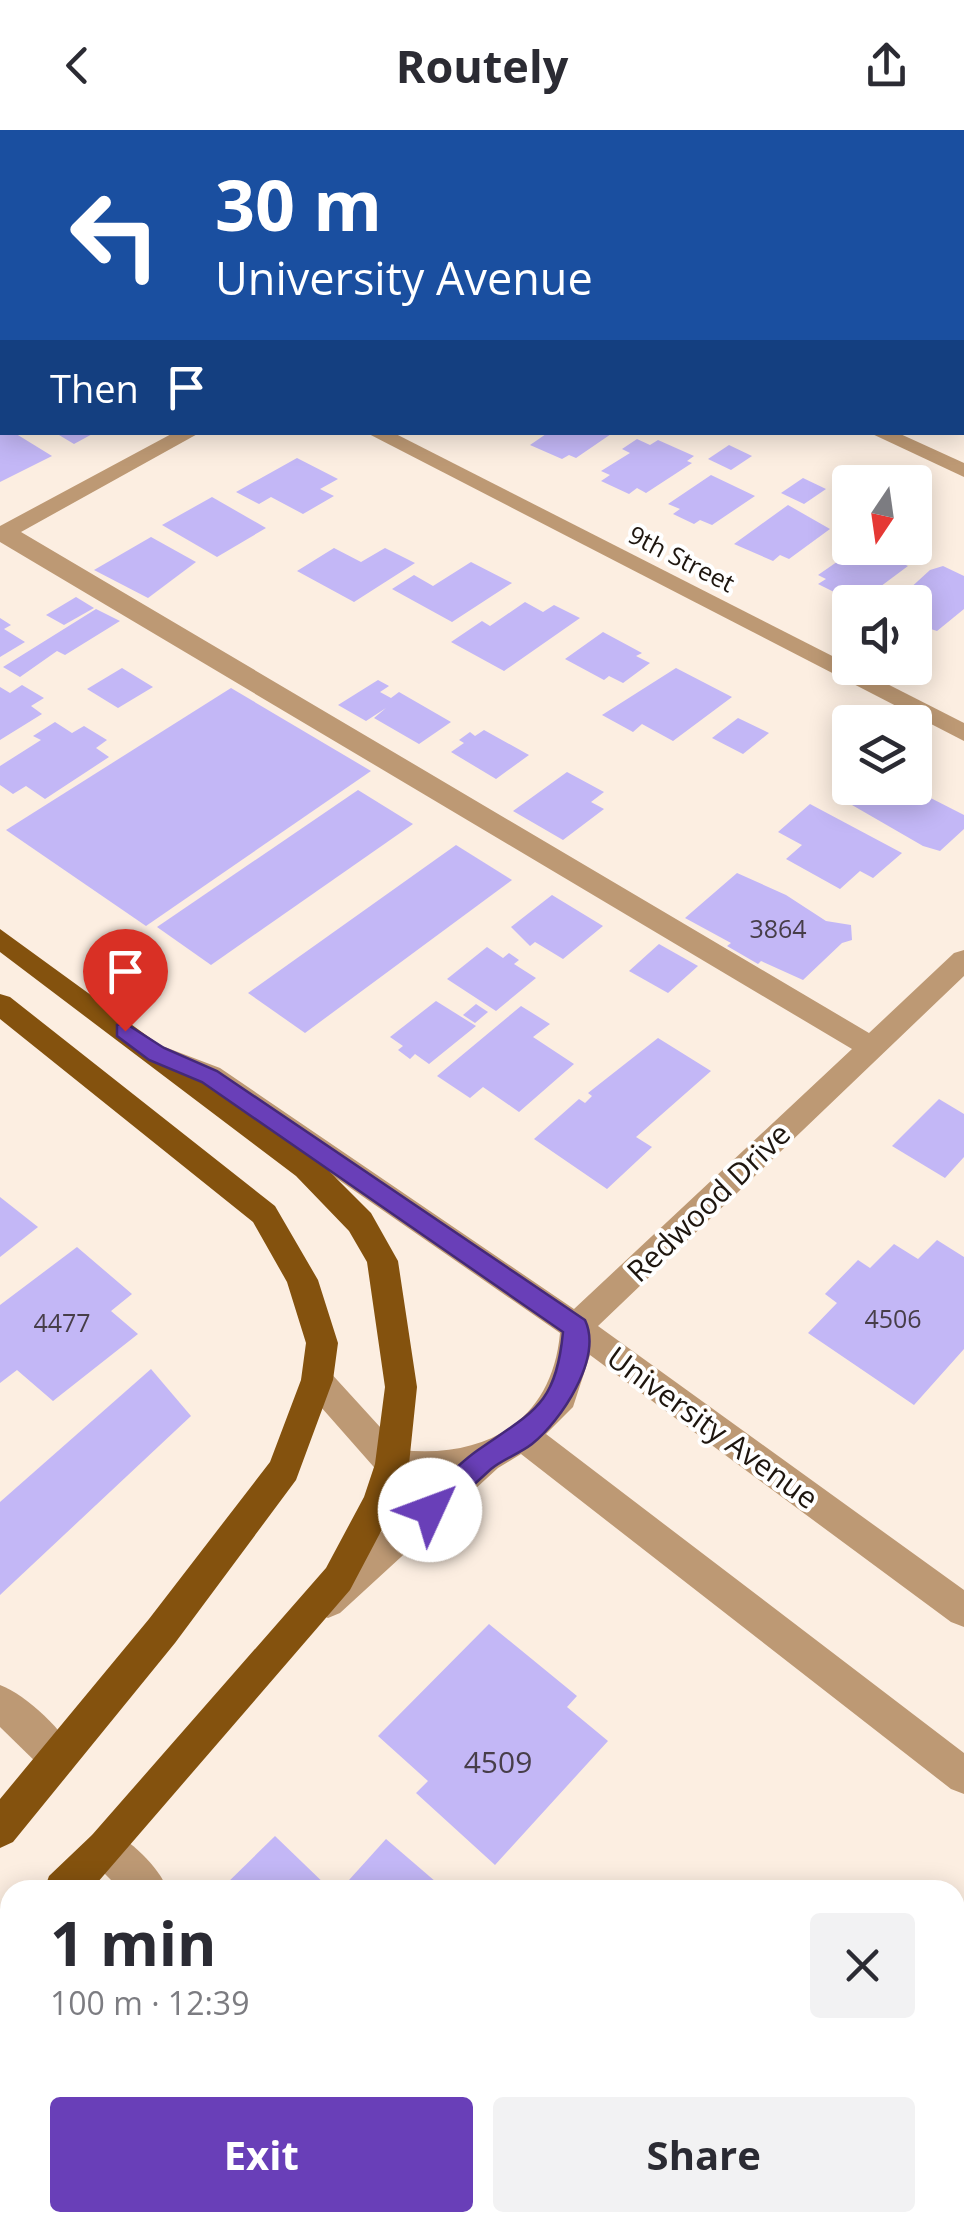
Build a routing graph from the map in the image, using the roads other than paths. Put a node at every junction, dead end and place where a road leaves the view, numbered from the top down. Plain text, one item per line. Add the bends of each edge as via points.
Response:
1 (185, 435) edge
2 (381, 435) edge
3 (885, 435) edge
4 (964, 470) edge
5 (2, 534) edge
6 (964, 733) edge
7 (0, 938) edge
8 (964, 960) edge
9 (0, 1004) edge
10 (872, 1046) junction
11 (156, 1054) junction
12 (576, 1327) junction
13 (317, 1380) junction
14 (523, 1436) junction
15 (486, 1458) junction
16 (392, 1464) junction
17 (964, 1611) edge
18 (289, 1638) junction
19 (0, 1702) edge
20 (58, 1758) junction
21 (964, 1776) edge
22 (0, 1828) edge
23 (106, 1848) junction
24 (74, 1880) edge
25 (139, 1880) edge

1 - 5 street
2 - 6 street, 9th Street
3 - 4 street
5 - 10 street
7 - 11 main road, University Avenue
8 - 10 street, Redwood Drive
9 - 13 main road via 264,1214 302,1280 322,1343
10 - 12 street, Redwood Drive
11 - 12 street, University Avenue via 210,1076
11 - 16 main road, University Avenue via 307,1168 360,1222 382,1261 393,1314 401,1388
12 - 14 street via 561,1397
12 - 17 street, University Avenue
13 - 16 street
13 - 20 main road via 284,1470
14 - 15 street
14 - 21 street
15 - 16 street via 440,1469
15 - 18 street
16 - 18 main road via 338,1578
18 - 23 main road
19 - 20 street
20 - 22 main road
23 - 24 main road
23 - 25 street

